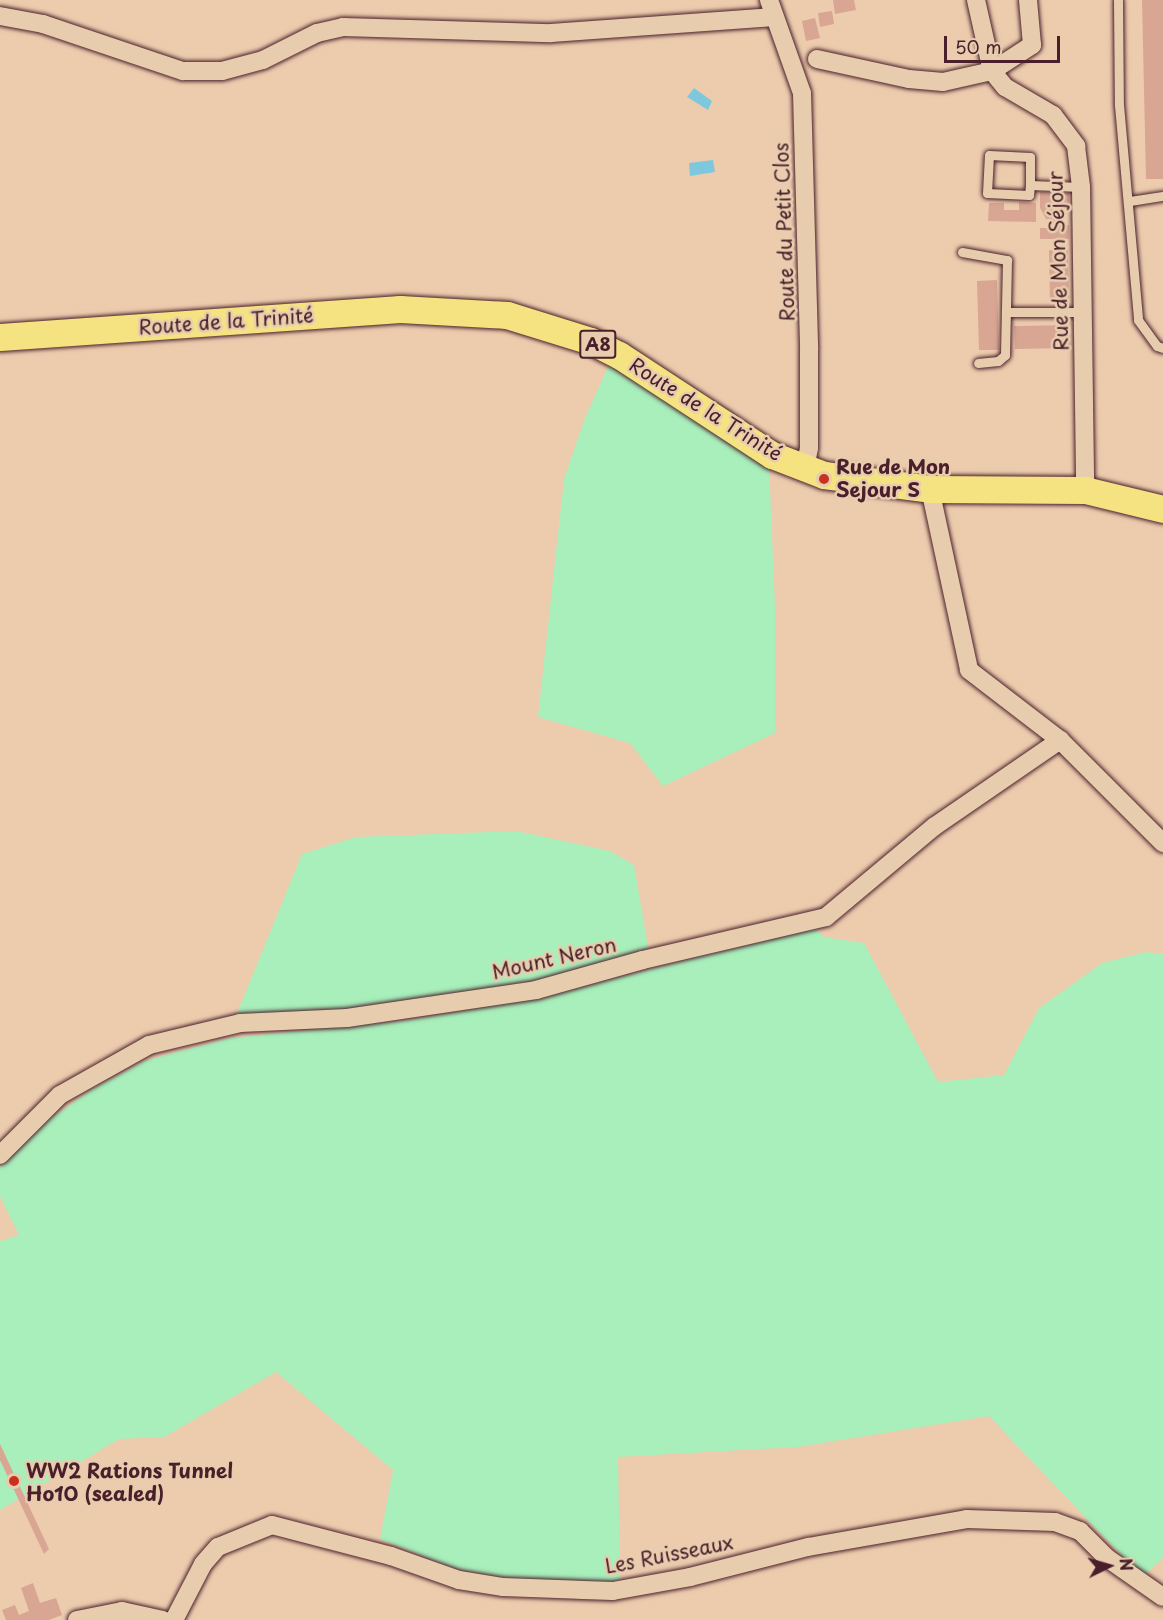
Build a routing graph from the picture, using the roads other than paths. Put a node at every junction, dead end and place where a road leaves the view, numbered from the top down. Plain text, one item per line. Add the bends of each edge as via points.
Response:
1 (976, 0) edge
2 (1028, 0) edge
3 (1118, 0) edge
4 (772, 8) edge
5 (0, 16) edge
6 (817, 59) dead end
7 (992, 71) junction
8 (1030, 185) junction
9 (1081, 187) junction
10 (1163, 196) edge
11 (1130, 201) junction
12 (962, 252) dead end
13 (1006, 312) junction
14 (1083, 312) junction
15 (0, 338) edge
16 (1163, 348) edge
17 (978, 363) dead end
18 (805, 469) junction
19 (930, 489) junction
20 (1085, 490) junction
21 (1163, 509) edge
22 (1059, 740) junction
23 (1163, 843) edge
24 (0, 1155) edge
25 (1163, 1597) edge
26 (77, 1620) edge
27 (163, 1620) edge
28 (174, 1620) edge

1 - 7 street
2 - 7 street via 1032,45
3 - 11 lane via 1119,105
4 - 5 street via 551,33 343,27 317,33 263,60 222,71 183,71 43,24
4 - 18 street, Route du Petit Clos via 802,93 810,448
6 - 7 street via 909,79 943,82
7 - 9 street, Rue de Mon Séjour via 1005,87 1053,115 1076,146
8 - 8 lane via 1030,157 988,155 987,193 1029,195
8 - 9 lane
9 - 14 street, Rue de Mon Séjour
10 - 11 lane
11 - 16 lane via 1138,320 1157,346
12 - 13 lane via 1007,260
13 - 14 lane
13 - 17 lane via 1005,355 998,361
14 - 20 street, Rue de Mon Séjour
15 - 18 main road, Route de la Trinité / A8 via 400,309 507,315 591,341 619,355 744,437
18 - 19 main road, Route de la Trinité / A8 via 847,480
19 - 20 main road, Route de la Trinité / A8
19 - 22 street via 969,670
20 - 21 main road, Route de la Trinité / A8
22 - 23 street
22 - 24 street, Mount Neron via 935,826 826,917 536,990 347,1018 240,1023 149,1045 60,1095
25 - 28 street, Les Ruisseaux via 1107,1558 1080,1531 1055,1522 967,1519 808,1547 690,1577 613,1591 503,1587 459,1580 391,1556 272,1525 218,1546
26 - 27 street via 122,1611

